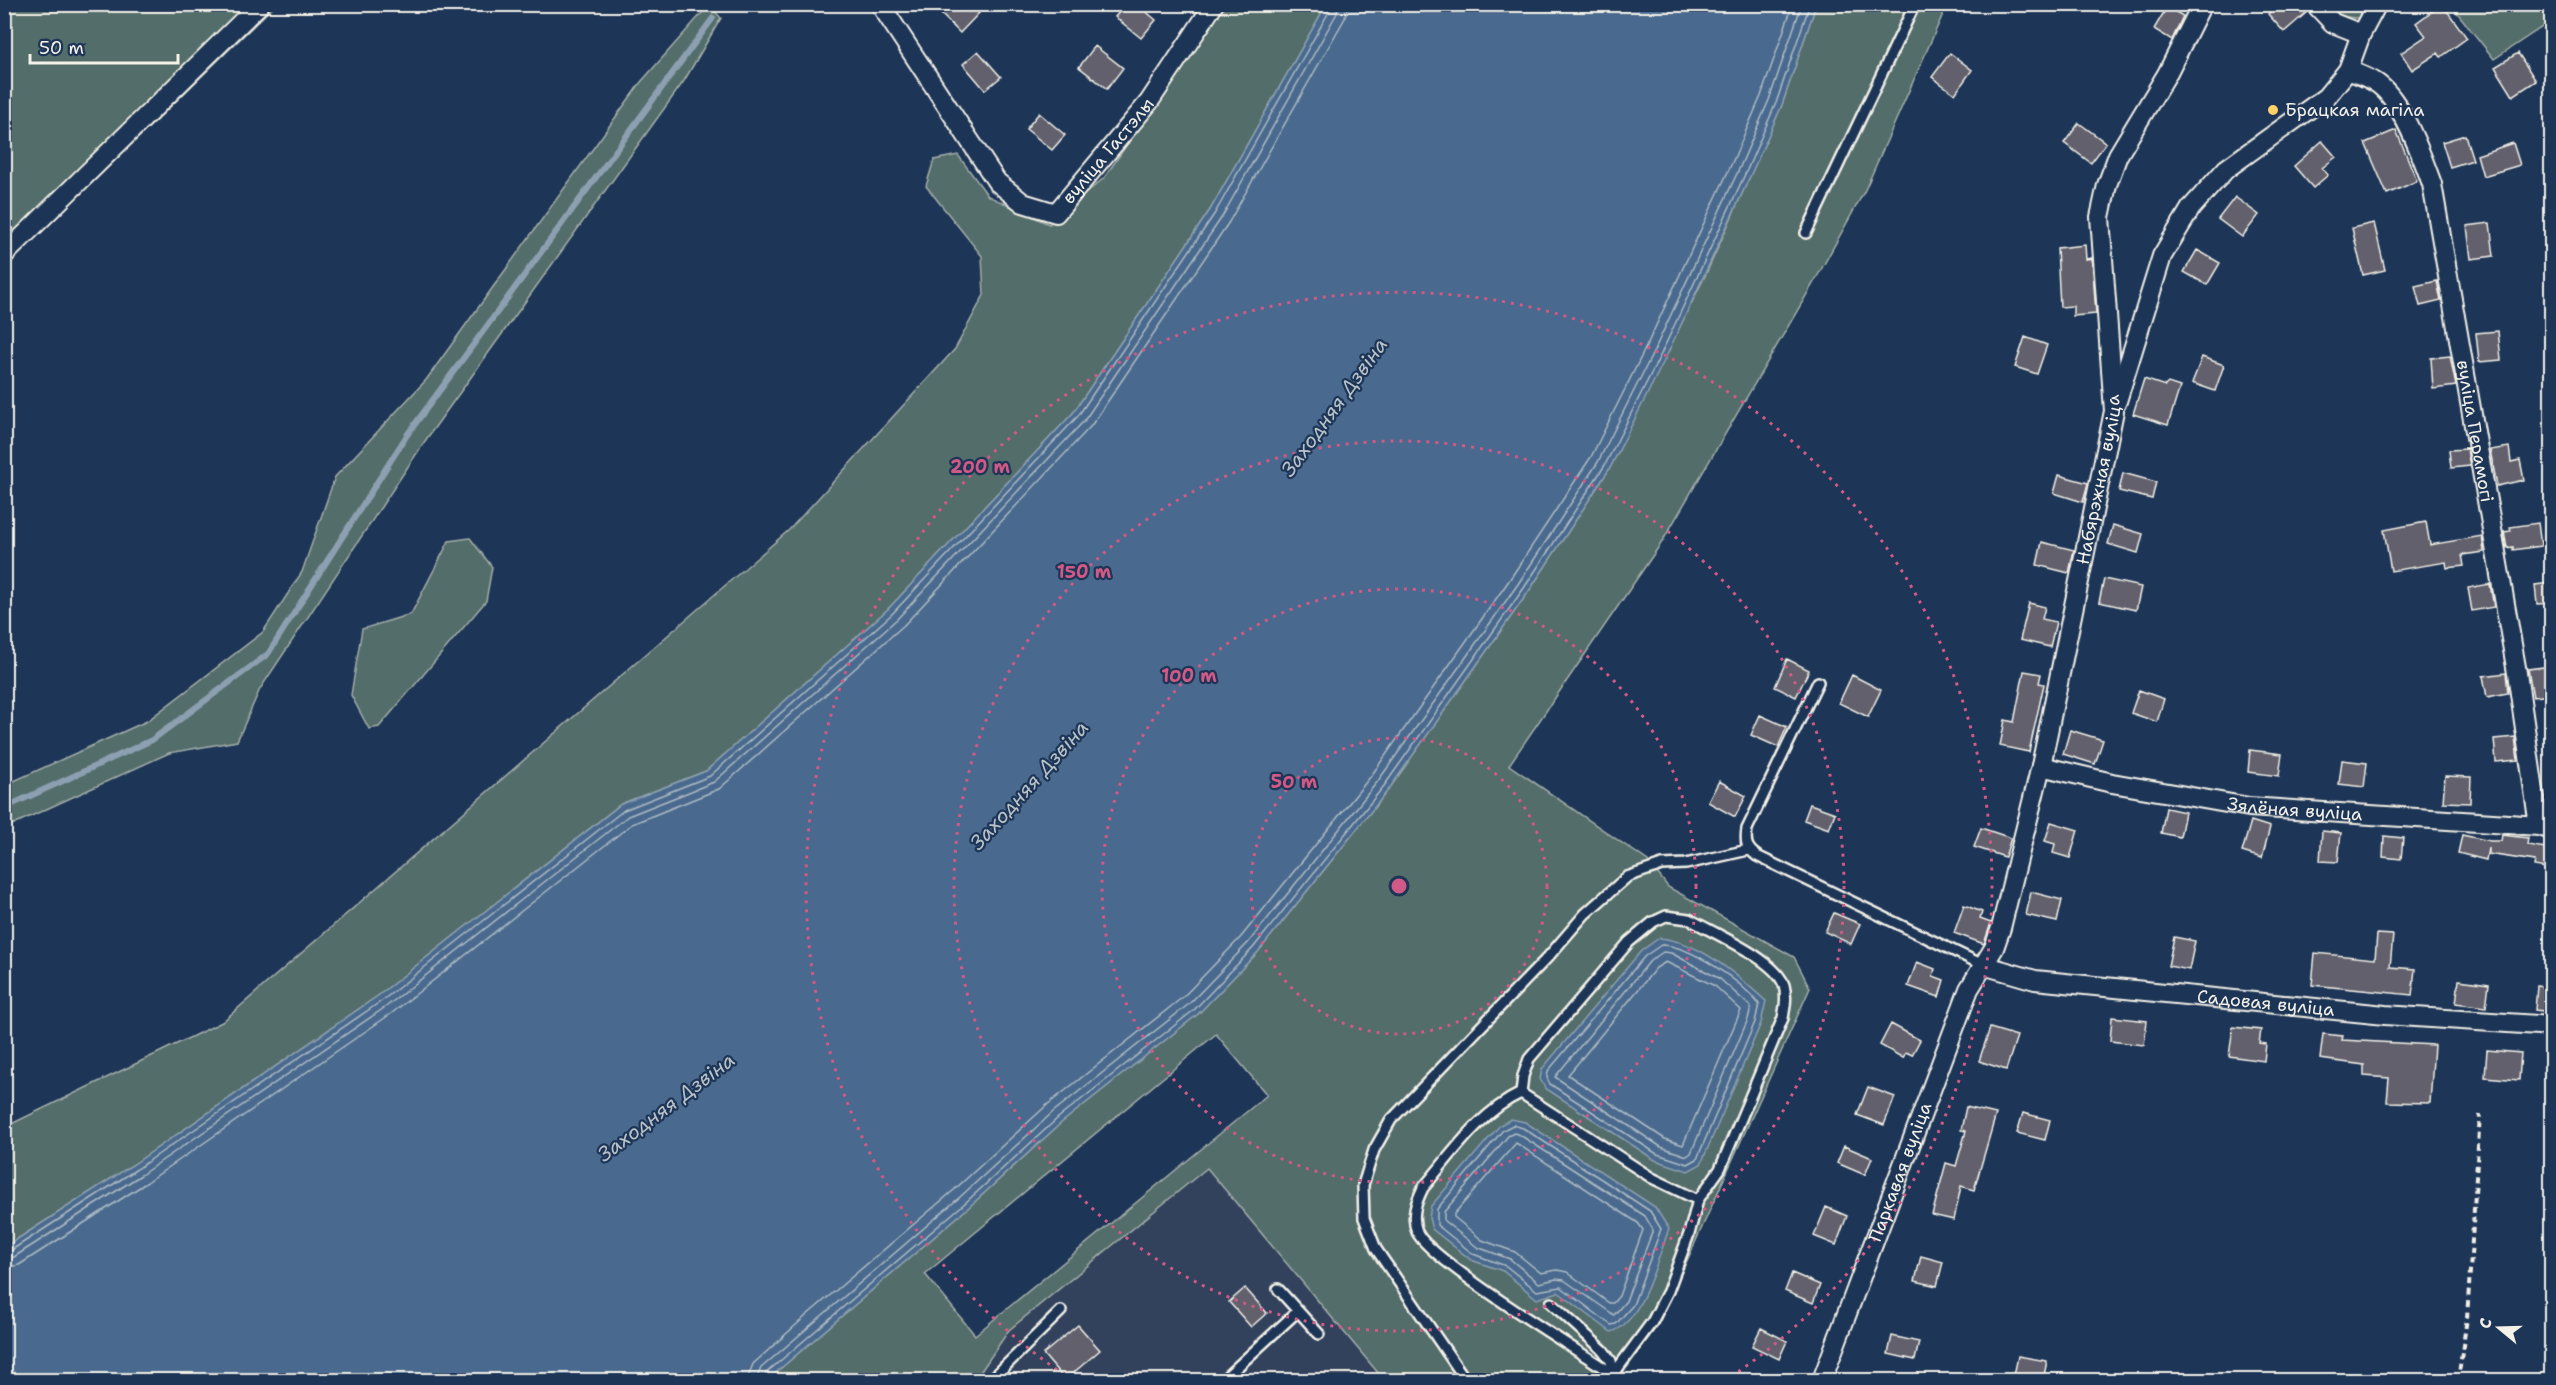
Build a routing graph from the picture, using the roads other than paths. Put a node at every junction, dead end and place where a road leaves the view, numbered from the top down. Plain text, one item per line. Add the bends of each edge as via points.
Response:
1 (260, 4) edge
2 (880, 4) edge
3 (1214, 4) edge
4 (1916, 4) edge
5 (2202, 4) edge
6 (2315, 4) edge
7 (2377, 4) edge
8 (2361, 34) junction
9 (2348, 70) junction
10 (1806, 233) dead end
11 (4, 255) edge
12 (2114, 411) junction
13 (1818, 682) dead end
14 (2041, 766) junction
15 (2545, 828) edge
16 (1748, 850) junction
17 (1983, 964) junction
18 (2552, 1026) edge
19 (1521, 1093) junction
20 (1698, 1200) junction
21 (1278, 1289) dead end
22 (1551, 1303) dead end
23 (1061, 1311) dead end
24 (1298, 1311) junction
25 (1319, 1334) dead end
26 (1461, 1373) dead end
27 (1611, 1377) edge
28 (992, 1380) edge
29 (1223, 1380) edge
30 (1822, 1380) edge

1 - 11 street
2 - 3 street, вуліца Гастэлы via 997,182 1023,203 1056,213 1149,102
4 - 10 lane
5 - 12 street, Набярэжная вуліца via 2167,74 2118,155 2100,217
6 - 8 street via 2333,23
7 - 8 street
8 - 9 street
9 - 12 street via 2326,97 2226,169 2191,208 2162,256
9 - 15 street, вуліца Перамогі via 2378,84 2393,99 2433,184
12 - 14 street, Набярэжная вуліца
13 - 16 lane via 1748,829
14 - 15 street, Зялёная вуліца via 2249,807
14 - 17 street, Набярэжная вуліца via 2001,928
16 - 17 lane
16 - 26 lane via 1662,866 1627,877 1585,914 1391,1120 1374,1150 1363,1185 1364,1218 1376,1249
17 - 18 street, Садовая вуліца via 2035,980 2385,1015
17 - 30 street, Паркавая вуліца via 1970,989
19 - 20 lane via 1652,1178
19 - 20 lane via 1529,1059 1629,942 1653,922 1666,916 1689,919 1762,961 1783,984 1783,1018 1720,1169
19 - 27 lane via 1505,1100 1484,1118 1423,1188 1416,1202 1417,1232 1426,1245 1468,1277
20 - 27 lane via 1668,1291 1652,1322
21 - 24 lane
22 - 27 lane via 1603,1350 1611,1361
23 - 28 lane
24 - 25 lane
24 - 29 lane

